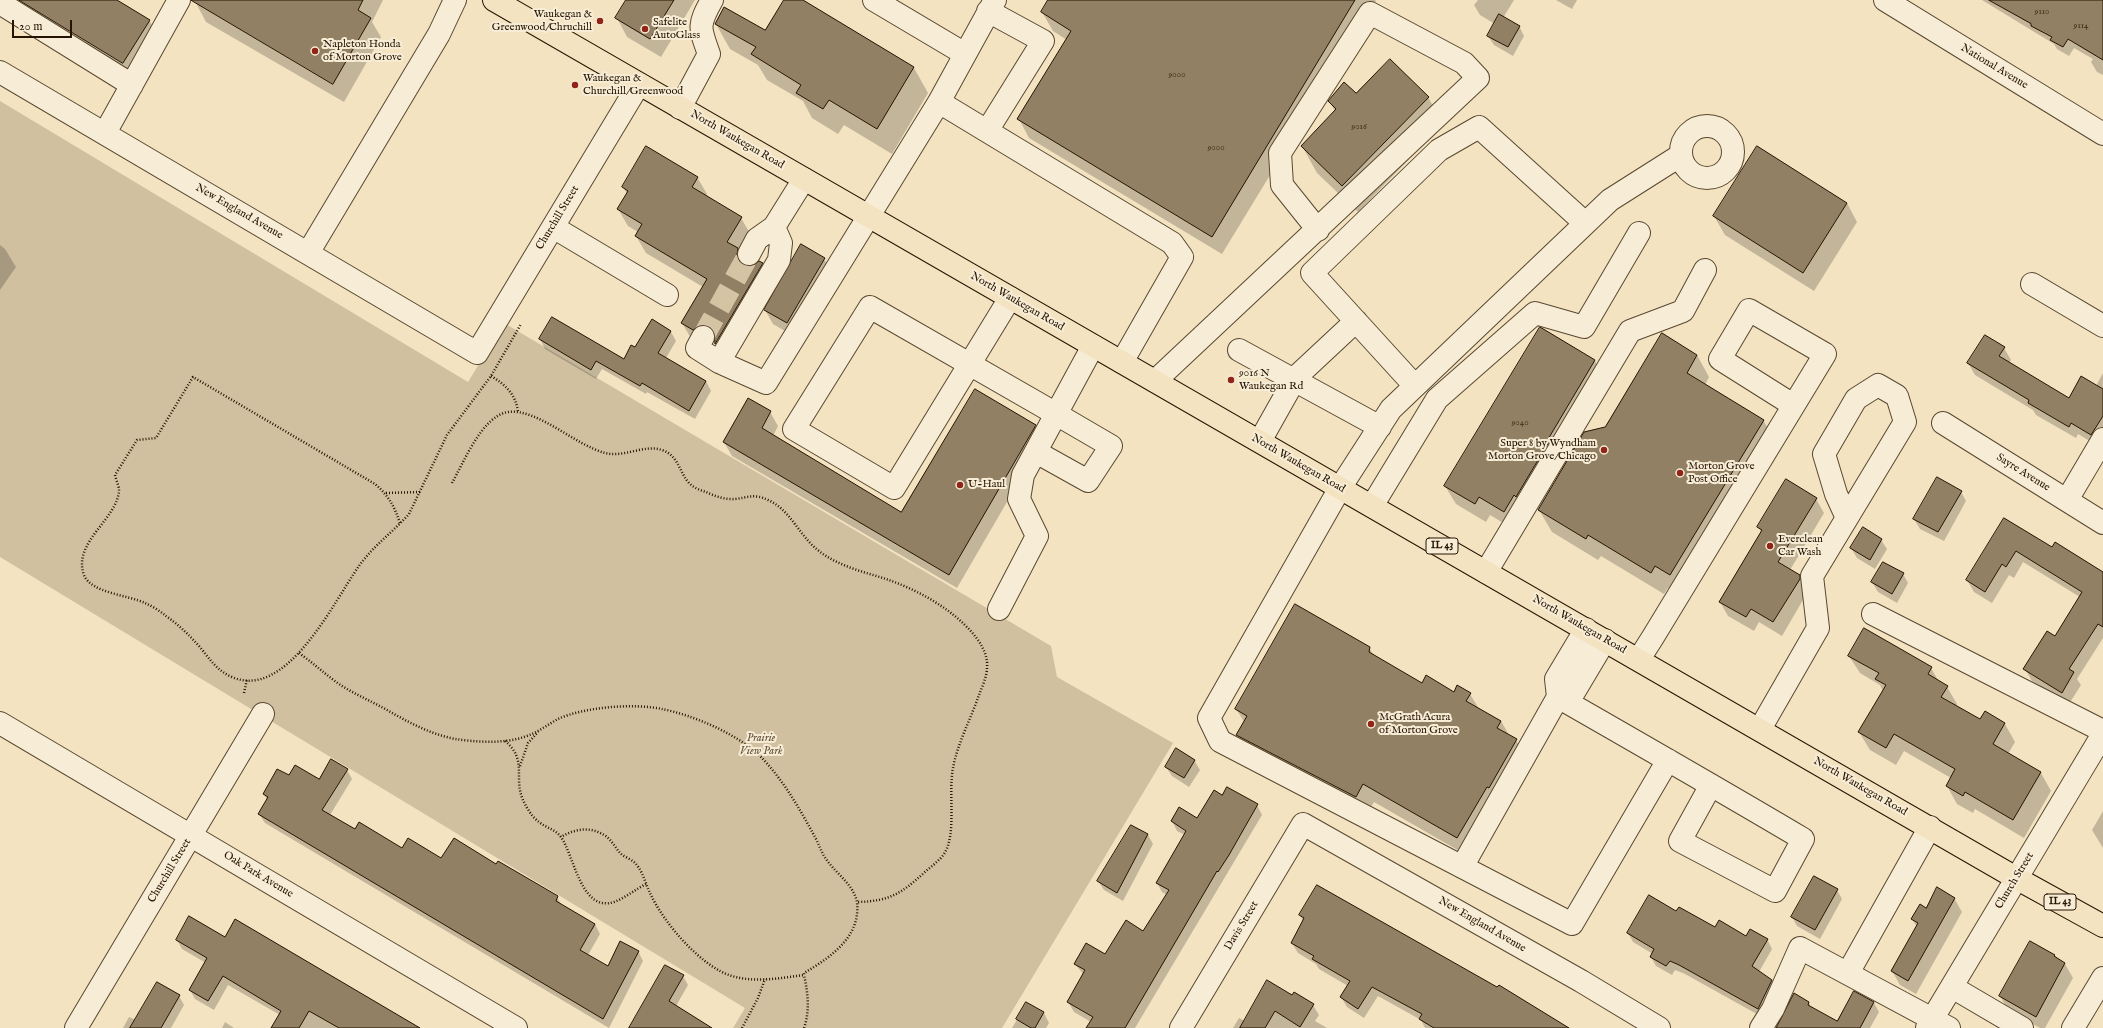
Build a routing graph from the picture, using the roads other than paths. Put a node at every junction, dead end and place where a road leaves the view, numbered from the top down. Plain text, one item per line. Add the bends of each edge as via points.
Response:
1 (455, 0) edge
2 (494, 0) edge
3 (712, 0) edge
4 (874, 0) edge
5 (1885, 0) edge
6 (176, 1) edge
7 (0, 3) edge
8 (992, 6) edge
9 (965, 54) junction
10 (0, 72) edge
11 (639, 84) junction
12 (132, 85) junction
13 (939, 102) junction
14 (680, 108) junction
15 (988, 131) junction
16 (105, 133) junction
17 (2103, 134) edge
18 (1681, 155) dead end
19 (804, 179) junction
20 (867, 216) junction
21 (1585, 223) junction
22 (553, 227) junction
23 (774, 227) junction
24 (1318, 230) junction
25 (1639, 233) dead end
26 (308, 253) junction
27 (749, 254) tunnel mouth
28 (1705, 270) dead end
29 (2032, 284) dead end
30 (667, 295) dead end
31 (1010, 298) junction
32 (1356, 321) junction
33 (2103, 326) edge
34 (700, 342) dead end
35 (1093, 346) junction
36 (1239, 350) dead end
37 (477, 352) joint
38 (719, 362) junction
39 (1122, 362) junction
40 (970, 364) junction
41 (1295, 380) junction
42 (1155, 381) junction
43 (1415, 386) junction
44 (1793, 406) junction
45 (1056, 414) junction
46 (1943, 423) dead end
47 (1380, 427) junction
48 (2103, 439) edge
49 (1260, 441) junction
50 (1036, 452) junction
51 (1340, 488) junction
52 (2067, 500) junction
53 (1372, 506) junction
54 (1847, 518) junction
55 (2103, 523) edge
56 (1486, 572) junction
57 (999, 608) dead end
58 (1873, 614) dead end
59 (1586, 629) junction
60 (1605, 640) junction
61 (1639, 660) junction
62 (1558, 697) junction
63 (263, 714) dead end
64 (0, 723) edge
65 (1760, 729) junction
66 (2103, 732) edge
67 (1668, 760) junction
68 (1711, 785) junction
69 (1303, 824) joint
70 (1930, 827) junction
71 (191, 835) junction
72 (1462, 866) junction
73 (2016, 878) junction
74 (2103, 926) edge
75 (1848, 973) junction
76 (2103, 978) edge
77 (1952, 987) junction
78 (1936, 1025) edge
79 (76, 1028) edge
80 (516, 1028) edge
81 (1182, 1028) edge
82 (1659, 1028) edge
83 (1761, 1028) edge
84 (2022, 1028) edge
85 (2073, 1028) edge

1 - 26 street via 439,34
2 - 11 main road, North Waukegan Road / IL 43
3 - 14 street via 701,19 702,36 709,54
4 - 9 street
5 - 17 street, National Avenue
6 - 12 street
7 - 12 street
8 - 9 street
8 - 15 street via 1043,41
9 - 13 street
10 - 16 street, New England Avenue
11 - 14 main road, North Waukegan Road / IL 43
11 - 22 street, Churchill Street
12 - 16 street
13 - 15 street
13 - 20 street
14 - 19 main road, North Waukegan Road / IL 43
15 - 39 street via 1172,244 1182,257
16 - 26 street, New England Avenue
18 - 21 street via 1610,200
19 - 20 main road, North Waukegan Road / IL 43
19 - 23 street
20 - 31 main road, North Waukegan Road / IL 43
20 - 38 street via 766,383
21 - 32 street via 1479,127 1439,150 1312,273
21 - 43 street
22 - 30 street
22 - 37 street, Churchill Street
23 - 27 street via 757,239
23 - 38 street via 781,243 779,260
24 - 24 street via 1282,185 1280,153 1370,13 1464,63 1478,78
24 - 42 street
25 - 53 street via 1584,327 1535,313 1437,399
26 - 37 street, New England Avenue
28 - 56 street via 1683,311 1630,331
29 - 33 street
31 - 35 main road, North Waukegan Road / IL 43
31 - 40 street
32 - 41 street
32 - 43 street
34 - 38 street
35 - 39 main road, North Waukegan Road / IL 43
35 - 45 street
36 - 41 street
39 - 42 main road, North Waukegan Road / IL 43
40 - 40 street via 870,307 794,429 894,488
40 - 45 street
41 - 47 street
41 - 49 street
42 - 49 main road, North Waukegan Road / IL 43
43 - 47 street via 1391,409
44 - 44 street via 1825,354 1749,310 1720,359
44 - 61 street
45 - 50 street
45 - 50 street via 1110,446 1088,481
46 - 52 street, Sayre Avenue
47 - 51 street
48 - 52 street
49 - 51 main road, North Waukegan Road / IL 43
50 - 57 street via 1023,475 1019,499 1037,536
51 - 53 main road, North Waukegan Road / IL 43
51 - 72 street via 1209,718 1220,741
52 - 55 street, Sayre Avenue
53 - 56 main road, North Waukegan Road / IL 43
54 - 54 street via 1905,422 1897,396 1878,385 1856,399 1824,454 1836,494
54 - 65 street via 1812,576 1818,628
56 - 59 main road, North Waukegan Road / IL 43
58 - 66 street
59 - 60 main road, North Waukegan Road / IL 43
59 - 62 street via 1556,679
60 - 61 main road, North Waukegan Road / IL 43
60 - 62 street via 1574,692
61 - 65 main road, North Waukegan Road / IL 43
62 - 67 street
62 - 72 street
63 - 71 street, Churchill Street
64 - 71 street, Oak Park Avenue
65 - 70 main road, North Waukegan Road / IL 43
66 - 73 street, Church Street
67 - 68 street
67 - 72 street via 1572,924
68 - 68 street via 1803,839 1775,891 1680,841
69 - 81 street, Davis Street
69 - 82 street, New England Avenue
70 - 73 main road, North Waukegan Road / IL 43
70 - 75 street
71 - 79 street, Churchill Street
71 - 80 street, Oak Park Avenue
73 - 74 main road, North Waukegan Road / IL 43
73 - 77 street, Church Street
75 - 78 street
75 - 83 street via 1800,948
76 - 85 street
77 - 78 street, Church Street
77 - 84 street

